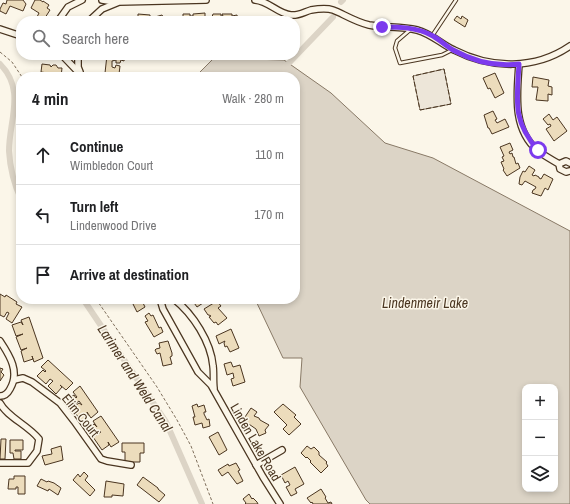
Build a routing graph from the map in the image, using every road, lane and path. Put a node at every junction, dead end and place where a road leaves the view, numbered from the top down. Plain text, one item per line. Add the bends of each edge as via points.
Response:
1 (82, 0) edge
2 (102, 0) edge
3 (206, 0) edge
4 (255, 0) edge
5 (456, 0) edge
6 (119, 2) junction
7 (62, 16) edge
8 (94, 16) edge
9 (0, 29) edge
10 (411, 29) junction
11 (16, 34) edge
12 (432, 36) junction
13 (570, 46) edge
14 (453, 50) junction
15 (0, 52) edge
16 (67, 60) edge
17 (78, 60) edge
18 (519, 64) junction
19 (19, 72) edge
20 (78, 72) edge
21 (80, 72) edge
22 (570, 163) edge
23 (559, 164) junction
24 (570, 171) edge
25 (99, 304) edge
26 (162, 304) edge
27 (180, 304) edge
28 (0, 341) edge
29 (14, 380) junction
30 (214, 391) junction
31 (0, 396) edge
32 (0, 403) edge
33 (282, 450) dead end
34 (0, 463) edge
35 (256, 464) junction
36 (131, 465) dead end
37 (213, 504) edge
38 (280, 504) edge

1 - 7 street via 68,7
2 - 6 street
3 - 6 street
4 - 10 street via 292,16 312,10 333,10 368,25
5 - 12 lane
6 - 8 street via 102,9
9 - 11 street
10 - 12 street
10 - 14 lane via 397,41 395,48 400,63 442,56
12 - 14 street
13 - 18 street via 552,56
14 - 18 street via 490,63
15 - 19 path
16 - 20 street
17 - 21 street
18 - 23 street via 517,102 522,128 538,150
22 - 23 street via 566,161
23 - 24 street via 560,169
25 - 37 path via 177,420 191,446
26 - 30 street, Linden Lake Road via 198,372
27 - 30 street, Linden Lake Road via 203,335 213,365
28 - 29 street via 13,363
29 - 31 street via 8,393
29 - 36 street, Elim Court via 23,378 32,382 60,403 101,459
30 - 35 street, Linden Lake Road
32 - 34 street via 3,409 39,439 37,451 28,463
33 - 35 street
35 - 38 street, Linden Lake Road

